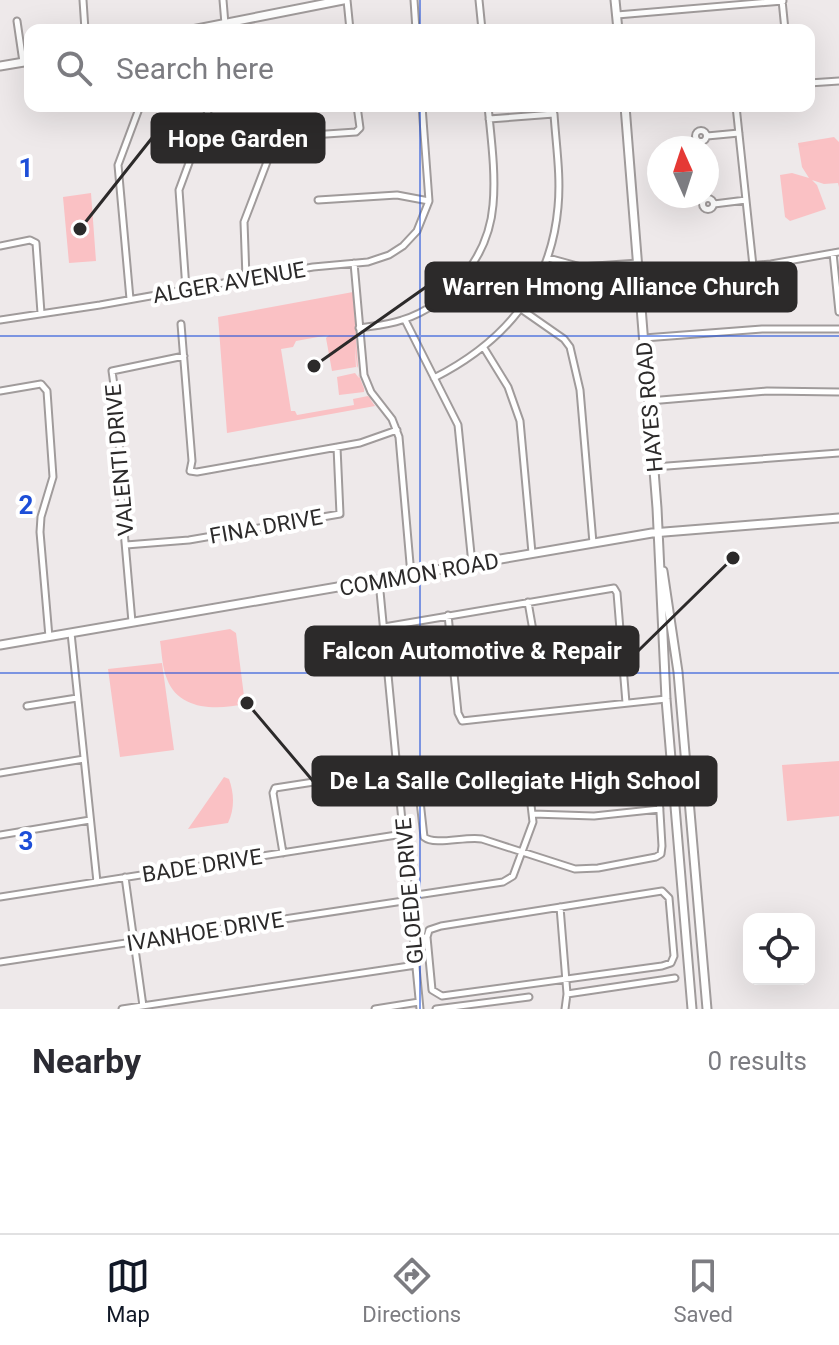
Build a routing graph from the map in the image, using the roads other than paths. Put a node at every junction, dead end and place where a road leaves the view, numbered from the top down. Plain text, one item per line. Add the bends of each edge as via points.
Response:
1 (83, 0) edge
2 (223, 0) edge
3 (345, 0) edge
4 (414, 0) edge
5 (479, 0) edge
6 (615, 0) edge
7 (782, 1) edge
8 (617, 15) junction
9 (17, 21) dead end
10 (85, 24) edge
11 (230, 24) edge
12 (235, 24) edge
13 (349, 24) edge
14 (416, 24) edge
15 (481, 24) edge
16 (618, 24) edge
17 (784, 24) edge
18 (24, 49) edge
19 (24, 62) edge
20 (0, 66) edge
21 (839, 81) edge
22 (815, 83) edge
23 (138, 112) edge
24 (208, 112) edge
25 (358, 112) edge
26 (422, 112) edge
27 (488, 112) edge
28 (625, 112) edge
29 (737, 112) edge
30 (489, 119) junction
31 (739, 133) junction
32 (707, 136) dead end
33 (318, 200) dead end
34 (746, 200) junction
35 (429, 201) junction
36 (719, 203) edge
37 (0, 246) edge
38 (836, 253) edge
39 (548, 258) junction
40 (354, 263) junction
41 (638, 263) junction
42 (753, 266) junction
43 (639, 275) junction
44 (246, 278) junction
45 (186, 289) junction
46 (130, 299) junction
47 (839, 305) edge
48 (521, 309) junction
49 (839, 312) edge
50 (41, 313) junction
51 (0, 320) edge
52 (405, 320) junction
53 (181, 324) dead end
54 (359, 328) junction
55 (839, 329) edge
56 (644, 338) junction
57 (484, 348) junction
58 (184, 356) junction
59 (434, 378) junction
60 (0, 391) edge
61 (839, 392) edge
62 (649, 401) junction
63 (397, 430) junction
64 (337, 447) junction
65 (839, 453) edge
66 (654, 467) junction
67 (839, 518) edge
68 (659, 532) junction
69 (593, 544) junction
70 (126, 545) junction
71 (532, 554) junction
72 (472, 565) junction
73 (662, 565) junction
74 (411, 576) junction
75 (379, 581) junction
76 (528, 602) junction
77 (448, 615) junction
78 (132, 623) junction
79 (384, 627) junction
80 (673, 632) junction
81 (71, 633) junction
82 (662, 634) junction
83 (49, 637) junction
84 (535, 642) dead end
85 (0, 645) edge
86 (77, 698) junction
87 (666, 699) junction
88 (626, 703) junction
89 (27, 706) dead end
90 (84, 759) junction
91 (672, 761) junction
92 (657, 762) junction
93 (398, 769) junction
94 (0, 773) edge
95 (522, 778) junction
96 (675, 807) junction
97 (660, 809) junction
98 (691, 812) junction
99 (533, 814) junction
100 (90, 820) junction
101 (403, 834) junction
102 (0, 835) edge
103 (677, 837) junction
104 (693, 844) junction
105 (523, 852) junction
106 (283, 853) junction
107 (125, 877) junction
108 (97, 882) junction
109 (682, 896) junction
110 (0, 897) edge
111 (410, 898) junction
112 (669, 898) junction
113 (560, 907) junction
114 (427, 937) junction
115 (413, 939) junction
116 (134, 942) junction
117 (687, 955) junction
118 (674, 956) junction
119 (0, 962) edge
120 (416, 965) junction
121 (565, 978) junction
122 (675, 978) dead end
123 (418, 988) junction
124 (432, 990) junction
125 (567, 994) junction
126 (529, 997) dead end
127 (143, 1006) junction
128 (419, 1006) edge
129 (122, 1009) edge
130 (375, 1009) edge
131 (436, 1009) edge
132 (565, 1009) edge
133 (692, 1009) edge
134 (707, 1009) edge

1 - 10 street
2 - 11 street
3 - 12 street
3 - 13 street
4 - 14 street
5 - 15 street
6 - 8 street
7 - 8 street
7 - 17 street
8 - 16 street
9 - 18 street
19 - 20 street
21 - 22 street
23 - 46 street via 118,165
24 - 45 street via 179,190
25 - 44 street via 356,132 275,141 244,222
26 - 35 street
27 - 30 street
28 - 41 street, HAYES ROAD
29 - 31 street
30 - 39 street via 554,114 559,205
30 - 52 street via 493,205 484,242 450,291
31 - 32 street
31 - 34 street
33 - 35 street via 397,195
34 - 36 street
34 - 42 street
35 - 40 street, ALGER AVENUE via 422,222 403,246 380,259
37 - 50 street via 36,243
38 - 42 street
38 - 47 street
39 - 41 street via 581,267
39 - 48 street
40 - 44 street, ALGER AVENUE
40 - 54 street
41 - 43 street, HAYES ROAD
42 - 43 street
43 - 56 street, HAYES ROAD
44 - 45 street, ALGER AVENUE
45 - 46 street, ALGER AVENUE
46 - 50 street, ALGER AVENUE
47 - 49 street
48 - 57 street
48 - 69 street via 570,347 580,390
50 - 51 street, ALGER AVENUE
52 - 54 street
52 - 59 street
53 - 58 street
54 - 63 street via 367,383
55 - 56 street
56 - 62 street, HAYES ROAD
57 - 59 street
57 - 71 street via 508,387 520,421
58 - 64 street via 190,471
58 - 70 street, VALENTI DRIVE via 112,371
59 - 72 street via 460,435
60 - 83 street via 44,385 47,391 53,477 40,532
61 - 62 street via 767,391
62 - 66 street, HAYES ROAD
63 - 64 street
63 - 74 street
64 - 70 street, FINA DRIVE via 340,514 189,540
65 - 66 street
66 - 68 street, HAYES ROAD
67 - 68 street, COMMON ROAD
68 - 69 street, COMMON ROAD
68 - 73 street, HAYES ROAD
69 - 71 street, COMMON ROAD
70 - 78 street, VALENTI DRIVE
71 - 72 street, COMMON ROAD
72 - 74 street, COMMON ROAD
73 - 80 street, HAYES ROAD
73 - 82 street, HAYES ROAD
74 - 75 street, COMMON ROAD
75 - 78 street, COMMON ROAD
75 - 79 street, GLOEDE DRIVE
76 - 77 street
76 - 84 street
76 - 88 street via 614,588
77 - 79 street
77 - 88 street via 460,720
78 - 81 street, COMMON ROAD
79 - 93 street, GLOEDE DRIVE
80 - 82 street
80 - 98 street, HAYES ROAD
81 - 83 street, COMMON ROAD
81 - 86 street
82 - 87 street, HAYES ROAD
83 - 85 street, COMMON ROAD
86 - 89 street
86 - 90 street
87 - 88 street
87 - 91 street, HAYES ROAD
90 - 94 street
90 - 100 street
91 - 92 street
91 - 96 street, HAYES ROAD
92 - 95 street
92 - 97 street
93 - 101 street, GLOEDE DRIVE
93 - 106 street via 274,789
95 - 99 street
95 - 105 street via 433,787 422,795 420,816 424,837 430,841 476,838
96 - 98 street via 681,814
96 - 103 street, HAYES ROAD
97 - 99 street via 594,816
97 - 105 street via 662,850 656,857 584,869
98 - 104 street, HAYES ROAD
99 - 105 street
100 - 102 street
100 - 108 street
101 - 106 street, BADE DRIVE
101 - 111 street, GLOEDE DRIVE
103 - 104 street via 686,835
103 - 109 street, HAYES ROAD
104 - 134 street, HAYES ROAD
105 - 111 street, IVANHOE DRIVE via 511,879
106 - 107 street, BADE DRIVE
107 - 108 street, BADE DRIVE
107 - 116 street
108 - 110 street, BADE DRIVE
109 - 112 street
109 - 117 street, HAYES ROAD
111 - 115 street, GLOEDE DRIVE
111 - 116 street, IVANHOE DRIVE
112 - 113 street via 656,891
112 - 118 street
113 - 114 street via 441,926 429,930
113 - 121 street
114 - 115 street
114 - 124 street
115 - 120 street, GLOEDE DRIVE
116 - 119 street, IVANHOE DRIVE
116 - 127 street
117 - 118 street
117 - 133 street, HAYES ROAD
118 - 121 street via 662,966
120 - 123 street, GLOEDE DRIVE
120 - 127 street
121 - 124 street via 445,996
121 - 125 street
122 - 125 street
123 - 124 street
123 - 128 street, GLOEDE DRIVE
125 - 132 street
126 - 131 street
127 - 129 street
128 - 130 street

